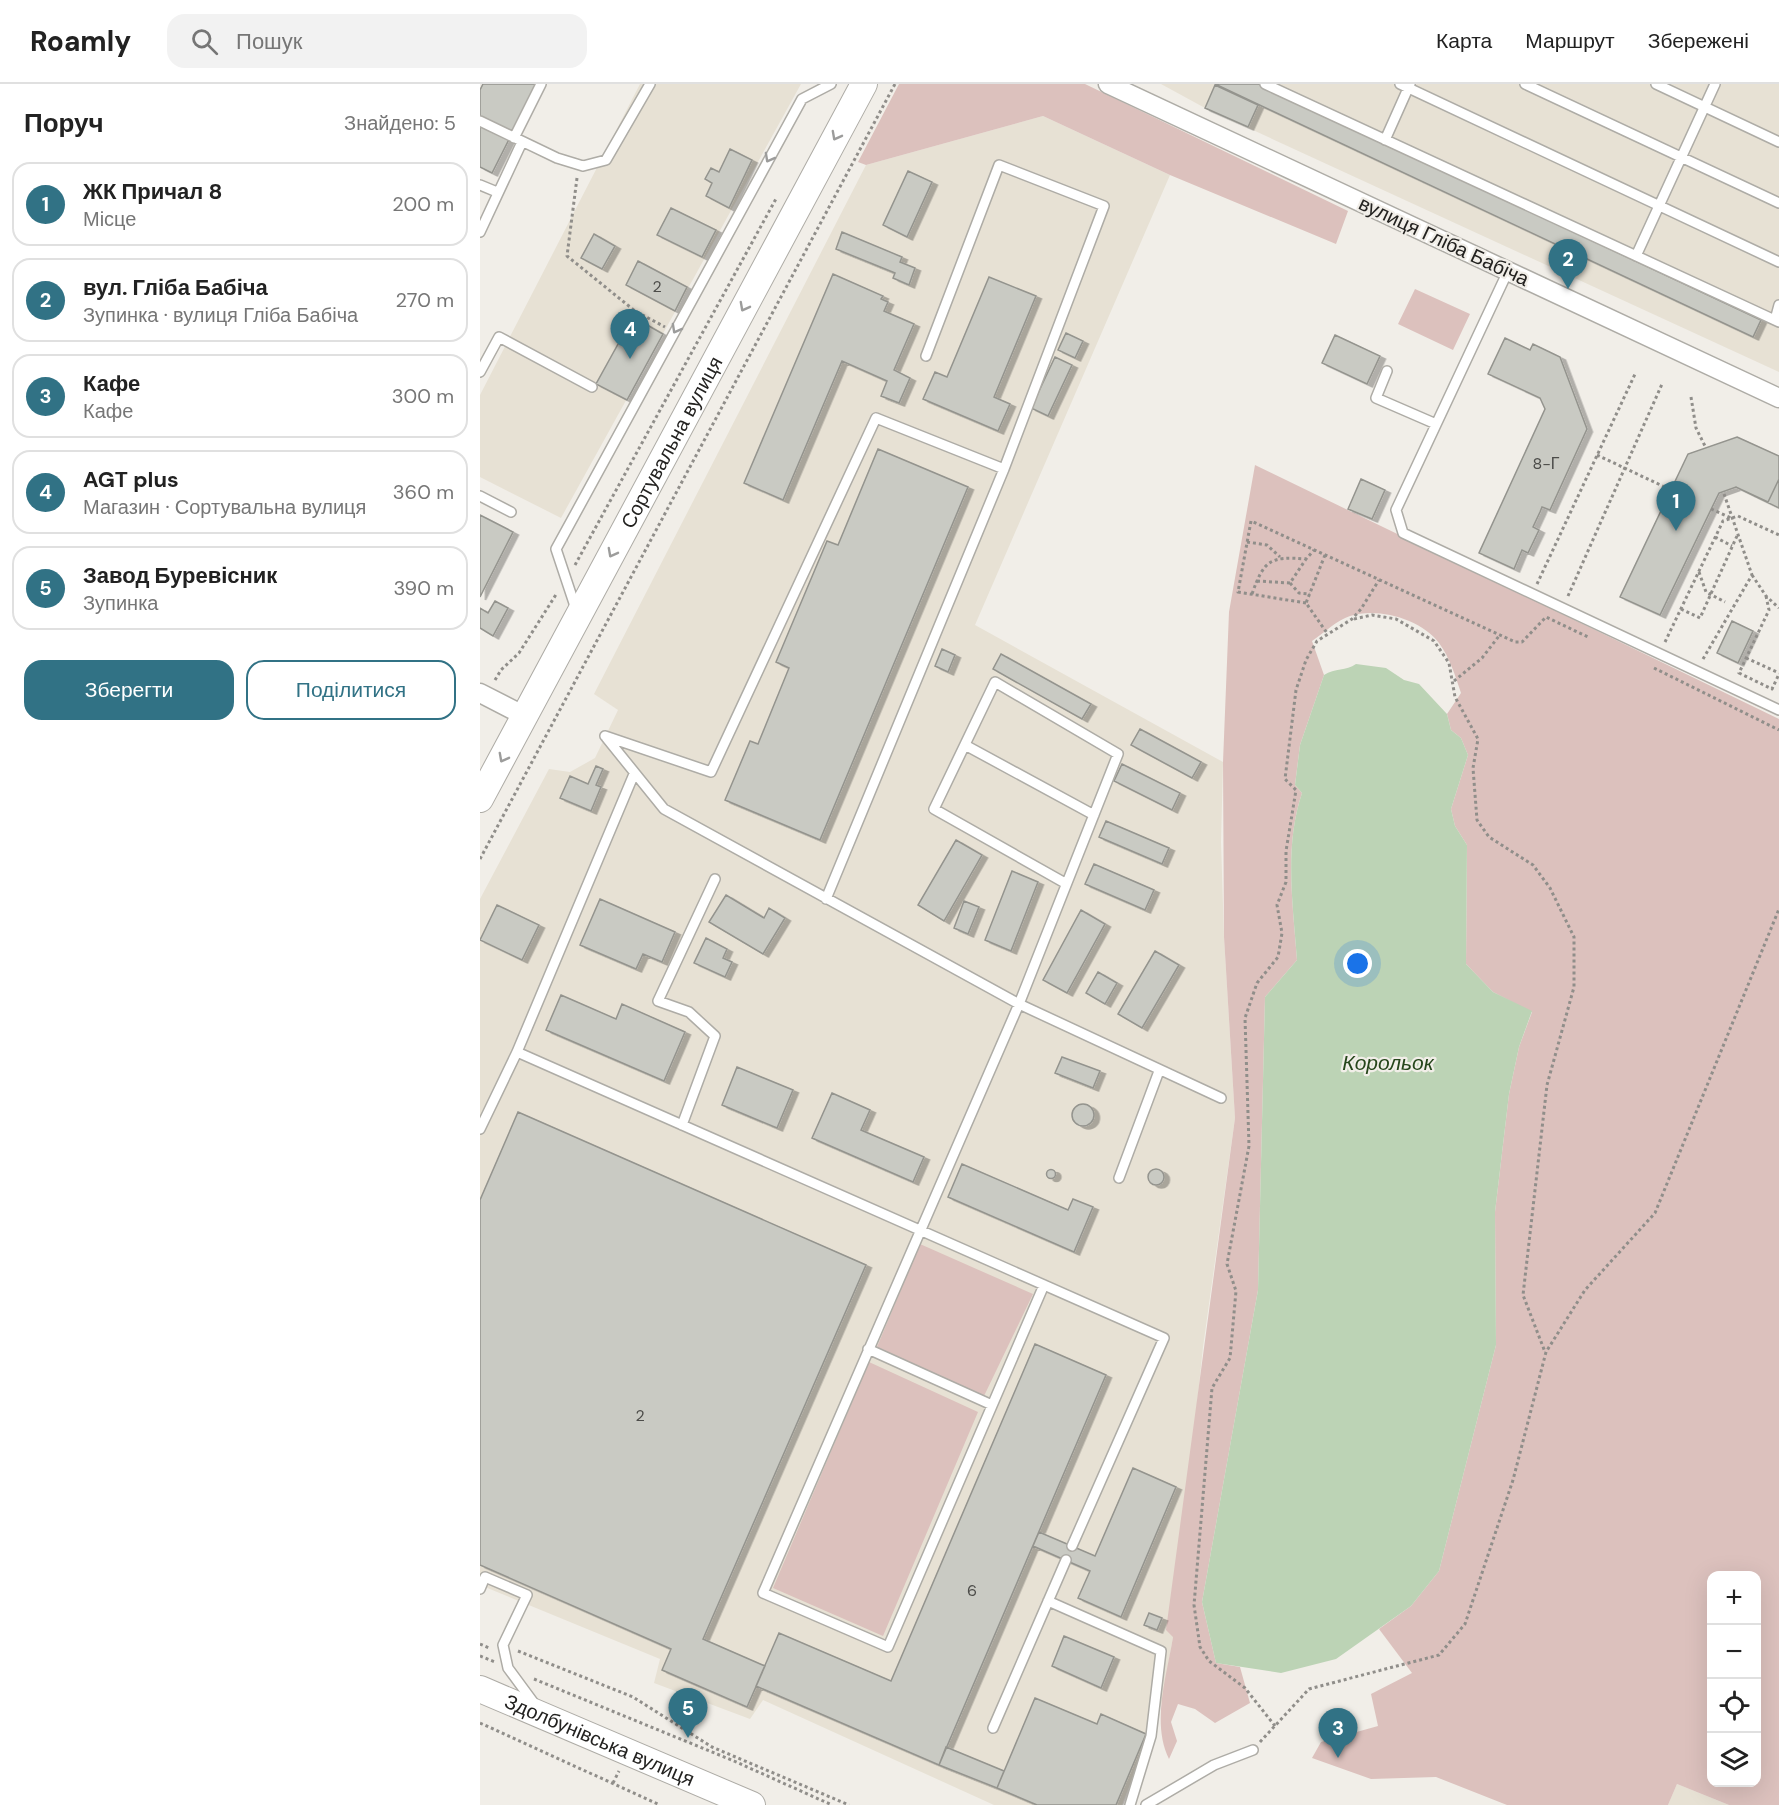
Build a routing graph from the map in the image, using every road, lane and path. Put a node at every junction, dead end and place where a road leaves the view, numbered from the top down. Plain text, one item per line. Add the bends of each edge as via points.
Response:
1 (541, 84) edge
2 (650, 84) edge
3 (831, 84) edge
4 (864, 84) edge
5 (895, 84) edge
6 (1108, 84) edge
7 (1265, 84) edge
8 (1525, 84) edge
9 (1656, 84) edge
10 (1715, 84) edge
11 (1406, 85) edge
12 (1704, 107) junction
13 (480, 121) edge
14 (518, 140) junction
15 (1385, 140) junction
16 (1779, 142) edge
17 (1682, 157) junction
18 (579, 164) junction
19 (480, 185) edge
20 (782, 187) dead end
21 (497, 192) junction
22 (1779, 203) edge
23 (1659, 206) junction
24 (480, 232) edge
25 (1636, 256) junction
26 (1779, 262) edge
27 (1508, 271) junction
28 (1779, 305) edge
29 (1777, 321) edge
30 (674, 332) junction
31 (926, 356) dead end
32 (1388, 371) dead end
33 (480, 372) edge
34 (1636, 372) dead end
35 (1662, 384) dead end
36 (592, 387) dead end
37 (1691, 397) dead end
38 (1779, 398) edge
39 (1436, 424) junction
40 (1706, 448) dead end
41 (1597, 455) junction
42 (1624, 468) junction
43 (1004, 469) junction
44 (1671, 490) dead end
45 (1723, 491) dead end
46 (480, 496) edge
47 (1711, 509) dead end
48 (511, 512) dead end
49 (1731, 518) junction
50 (1779, 535) edge
51 (1737, 536) junction
52 (1715, 537) junction
53 (1247, 542) junction
54 (1733, 546) junction
55 (1314, 550) junction
56 (1325, 555) junction
57 (1280, 557) junction
58 (1306, 559) junction
59 (1699, 570) junction
60 (1752, 576) junction
61 (566, 580) junction
62 (1379, 580) junction
63 (1257, 581) junction
64 (1290, 583) junction
65 (1532, 593) junction
66 (1252, 594) junction
67 (1310, 594) junction
68 (1710, 596) junction
69 (1766, 596) junction
70 (1725, 602) dead end
71 (1306, 603) junction
72 (1562, 608) junction
73 (1779, 608) edge
74 (1681, 609) junction
75 (579, 616) junction
76 (1352, 619) junction
77 (1328, 633) junction
78 (1499, 635) junction
79 (1596, 640) dead end
80 (1665, 642) dead end
81 (1746, 658) junction
82 (1646, 664) dead end
83 (501, 670) dead end
84 (1696, 671) junction
85 (1779, 673) edge
86 (1454, 681) junction
87 (480, 693) edge
88 (1779, 710) edge
89 (525, 716) junction
90 (1779, 730) edge
91 (965, 745) junction
92 (634, 774) junction
93 (480, 799) edge
94 (1094, 815) junction
95 (480, 859) edge
96 (715, 879) dead end
97 (1065, 883) junction
98 (826, 899) junction
99 (1779, 909) edge
100 (1019, 1004) junction
101 (517, 1052) junction
102 (1159, 1071) junction
103 (1221, 1098) dead end
104 (682, 1125) junction
105 (480, 1129) edge
106 (1119, 1178) dead end
107 (919, 1230) junction
108 (1044, 1285) junction
109 (868, 1349) junction
110 (1546, 1352) junction
111 (992, 1405) junction
112 (1072, 1546) dead end
113 (1066, 1560) dead end
114 (480, 1589) edge
115 (1048, 1601) junction
116 (480, 1644) edge
117 (503, 1645) junction
118 (508, 1668) junction
119 (480, 1689) edge
120 (544, 1716) junction
121 (480, 1724) edge
122 (1275, 1726) junction
123 (993, 1728) dead end
124 (1253, 1750) joint
125 (660, 1805) edge
126 (752, 1805) edge
127 (832, 1805) edge
128 (849, 1805) edge
129 (1130, 1805) edge
130 (1146, 1805) edge

1 - 14 lane
2 - 18 lane via 606,160
3 -> 30 lane via 801,99
4 -> 75 street, Сортувальна вулиця
5 - 95 path
6 - 27 street, вулиця Гліба Бабіча
7 - 15 lane
8 - 17 lane
9 - 12 lane
10 - 12 lane
11 - 15 lane
11 - 23 lane
12 - 16 lane
12 - 17 lane
13 - 14 lane
14 - 18 lane
14 - 21 lane
15 - 25 lane
17 - 22 lane
17 - 23 lane
18 - 30 path via 567,256 635,310
19 - 21 lane
20 - 61 path
21 - 24 lane
23 - 25 lane
23 - 26 lane
25 - 29 lane
27 - 38 street, вулиця Гліба Бабіча
27 - 39 lane
28 - 29 lane
30 - 61 lane via 556,549
31 - 43 lane via 999,165 1104,206
32 - 39 lane via 1376,398
33 - 36 lane via 499,337
34 - 41 path
35 - 42 path
37 - 40 path via 1696,428
39 - 65 lane via 1396,510 1403,532
41 - 42 path
41 - 65 path
42 - 44 path
42 - 72 path
43 - 92 lane via 876,418 711,772 605,736
43 - 98 lane
45 - 49 path
46 - 48 lane
47 - 49 path
49 - 50 path via 1738,516
49 - 51 path
49 - 52 path via 1723,521
51 - 54 path
51 - 60 path
52 - 54 path
52 - 59 path
53 - 55 path via 1251,521
53 - 57 path via 1267,545
53 - 66 path via 1238,592
54 - 68 path
55 - 56 path
55 - 58 path
56 - 62 path
56 - 67 path
57 - 58 path
57 - 63 path via 1260,571
58 - 64 path
59 - 68 path via 1701,583
59 - 74 path
60 - 69 path
60 - 84 path
61 - 75 lane
61 - 83 path via 519,653
62 - 76 path
62 - 78 path
63 - 64 path
63 - 66 path
64 - 67 path via 1299,592
65 - 72 lane
66 - 71 path
67 - 71 path
68 - 70 path
68 - 74 path via 1700,618
69 - 73 path
69 - 81 path via 1769,610
71 - 77 path
72 - 84 lane
74 - 80 path
75 - 89 street, Сортувальна вулиця
76 - 77 path
76 - 86 path via 1372,615 1396,619 1416,629 1434,641 1449,663
77 - 122 path via 1317,641 1306,660 1296,690 1285,779 1296,790 1286,851 1286,882 1277,905 1282,933 1278,957 1257,983 1245,1018 1249,1146 1227,1264 1236,1291 1230,1358 1212,1388 1194,1605 1200,1647 1209,1661 1245,1688
78 - 79 path via 1522,642 1546,617
78 - 86 path via 1482,658
81 - 85 path
81 - 85 path via 1739,673 1772,689
82 - 90 path
84 - 88 lane
86 - 110 path via 1455,697 1478,739 1473,768 1477,820 1489,837 1533,865 1550,888 1574,937 1574,987 1547,1085 1523,1295
87 - 89 street
89 -> 93 street, Сортувальна вулиця
91 - 94 lane
91 - 94 lane via 995,682 1118,754
91 - 97 lane via 934,809
92 - 98 lane via 664,810
92 - 101 lane
94 - 97 lane
96 - 104 lane via 658,1001 690,1012 715,1036
97 - 100 lane
98 - 100 lane
99 - 110 path via 1655,1213 1585,1290
100 - 102 lane
100 - 107 lane
101 - 104 lane
101 - 105 lane
102 - 103 lane
102 - 106 lane
104 - 107 lane
107 - 108 lane
107 - 109 lane
108 - 111 lane
108 - 112 lane via 1164,1338
109 - 111 lane
109 - 111 lane via 763,1593 888,1647
110 - 122 path via 1513,1480 1466,1624 1439,1655 1309,1689
113 - 115 lane
114 - 117 lane via 485,1577 526,1595
115 - 123 lane
115 - 129 lane via 1161,1651 1151,1736
116 - 117 path via 492,1649
117 - 118 lane
117 - 128 path via 633,1697 712,1747
118 - 120 lane
118 - 127 path
119 - 120 street, Здолбунівська вулиця
120 - 126 street, Здолбунівська вулиця
121 - 125 path
122 - 124 path
124 - 130 lane via 1214,1765

